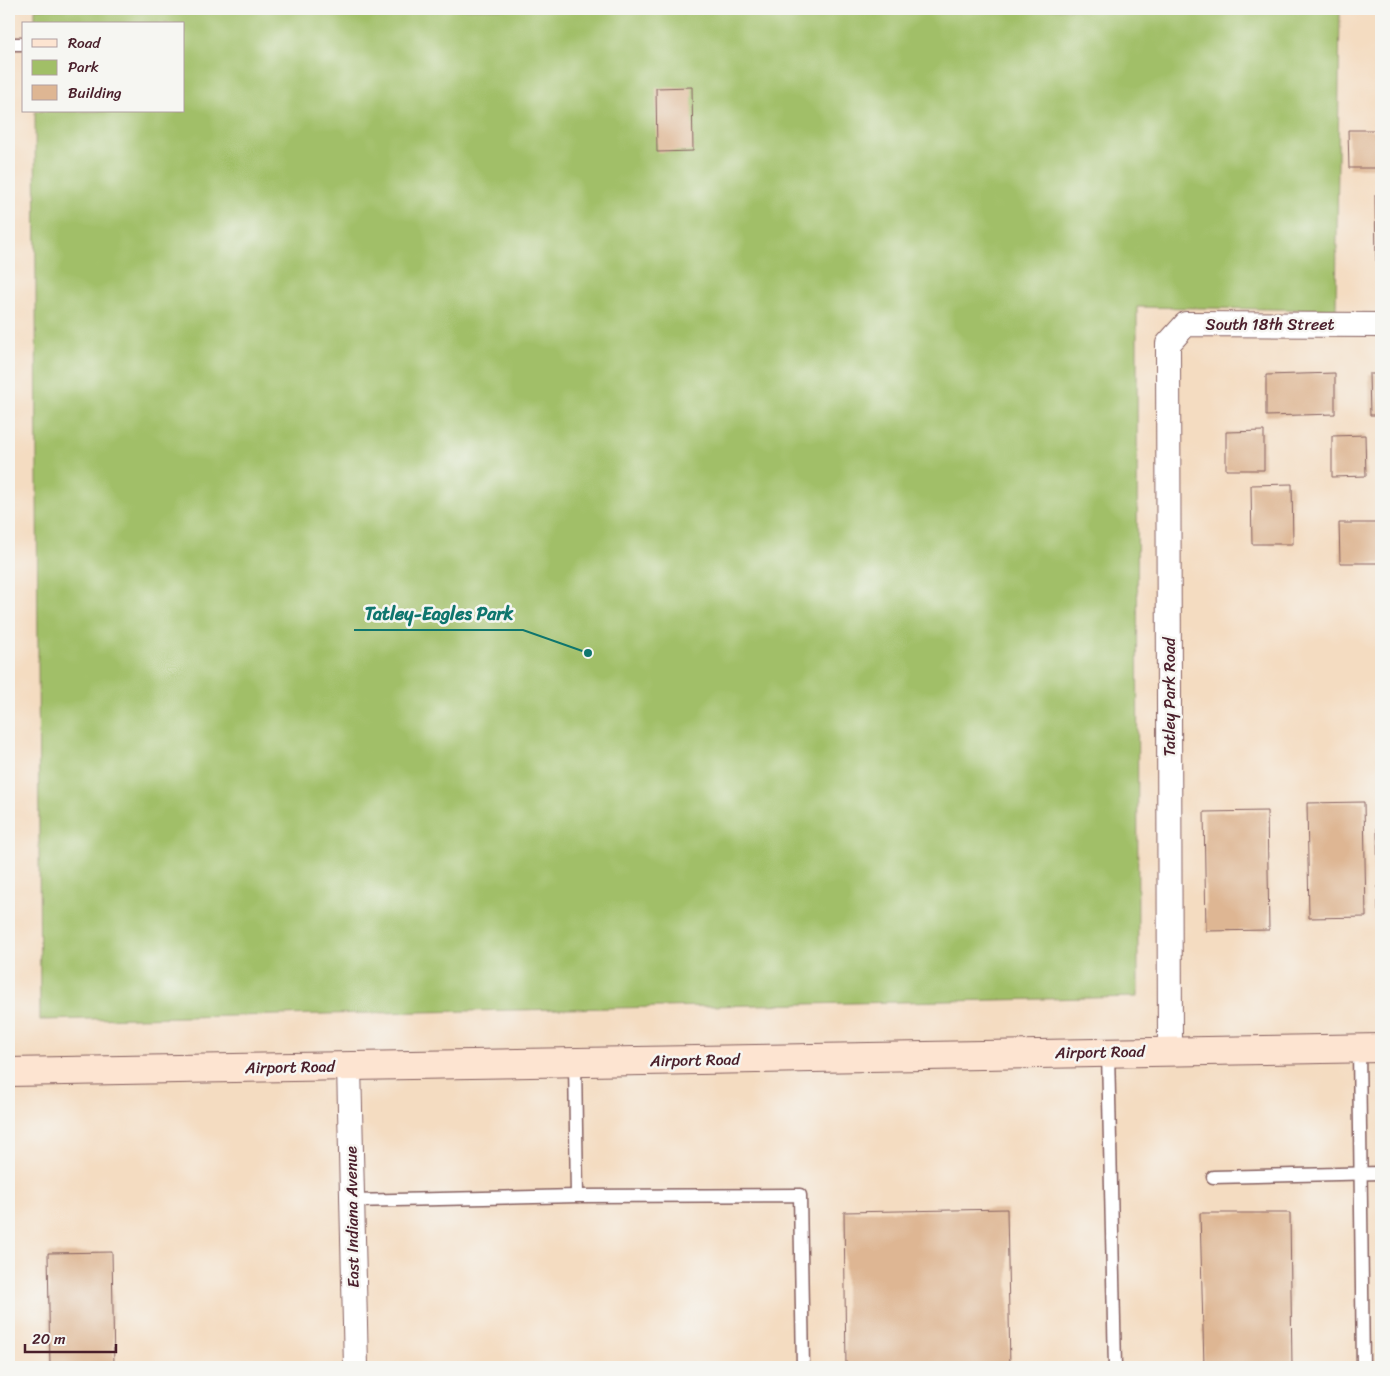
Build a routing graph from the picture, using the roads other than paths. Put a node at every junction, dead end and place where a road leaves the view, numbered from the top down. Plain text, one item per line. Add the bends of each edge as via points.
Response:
1 (9, 44) edge
2 (22, 44) edge
3 (1381, 325) edge
4 (1168, 344) joint
5 (1370, 1049) edge
6 (1170, 1051) junction
7 (1108, 1052) junction
8 (575, 1062) junction
9 (349, 1066) junction
10 (9, 1072) edge
11 (1381, 1173) edge
12 (1361, 1174) junction
13 (1213, 1177) dead end
14 (576, 1196) junction
15 (352, 1201) junction
16 (356, 1367) edge
17 (803, 1367) edge
18 (1115, 1367) edge
19 (1363, 1367) edge

1 - 2 lane
3 - 4 street, South 18th Street via 1186,324
4 - 6 street, Tatley Park Road
5 - 6 main road, Airport Road
5 - 12 lane
6 - 7 main road, Airport Road
7 - 8 main road, Airport Road
7 - 18 lane
8 - 9 main road, Airport Road
8 - 14 lane
9 - 10 main road, Airport Road
9 - 15 street, East Indiana Avenue
11 - 12 lane
12 - 13 lane
12 - 19 lane
14 - 15 lane
14 - 17 lane via 800,1195
15 - 16 street, East Indiana Avenue

